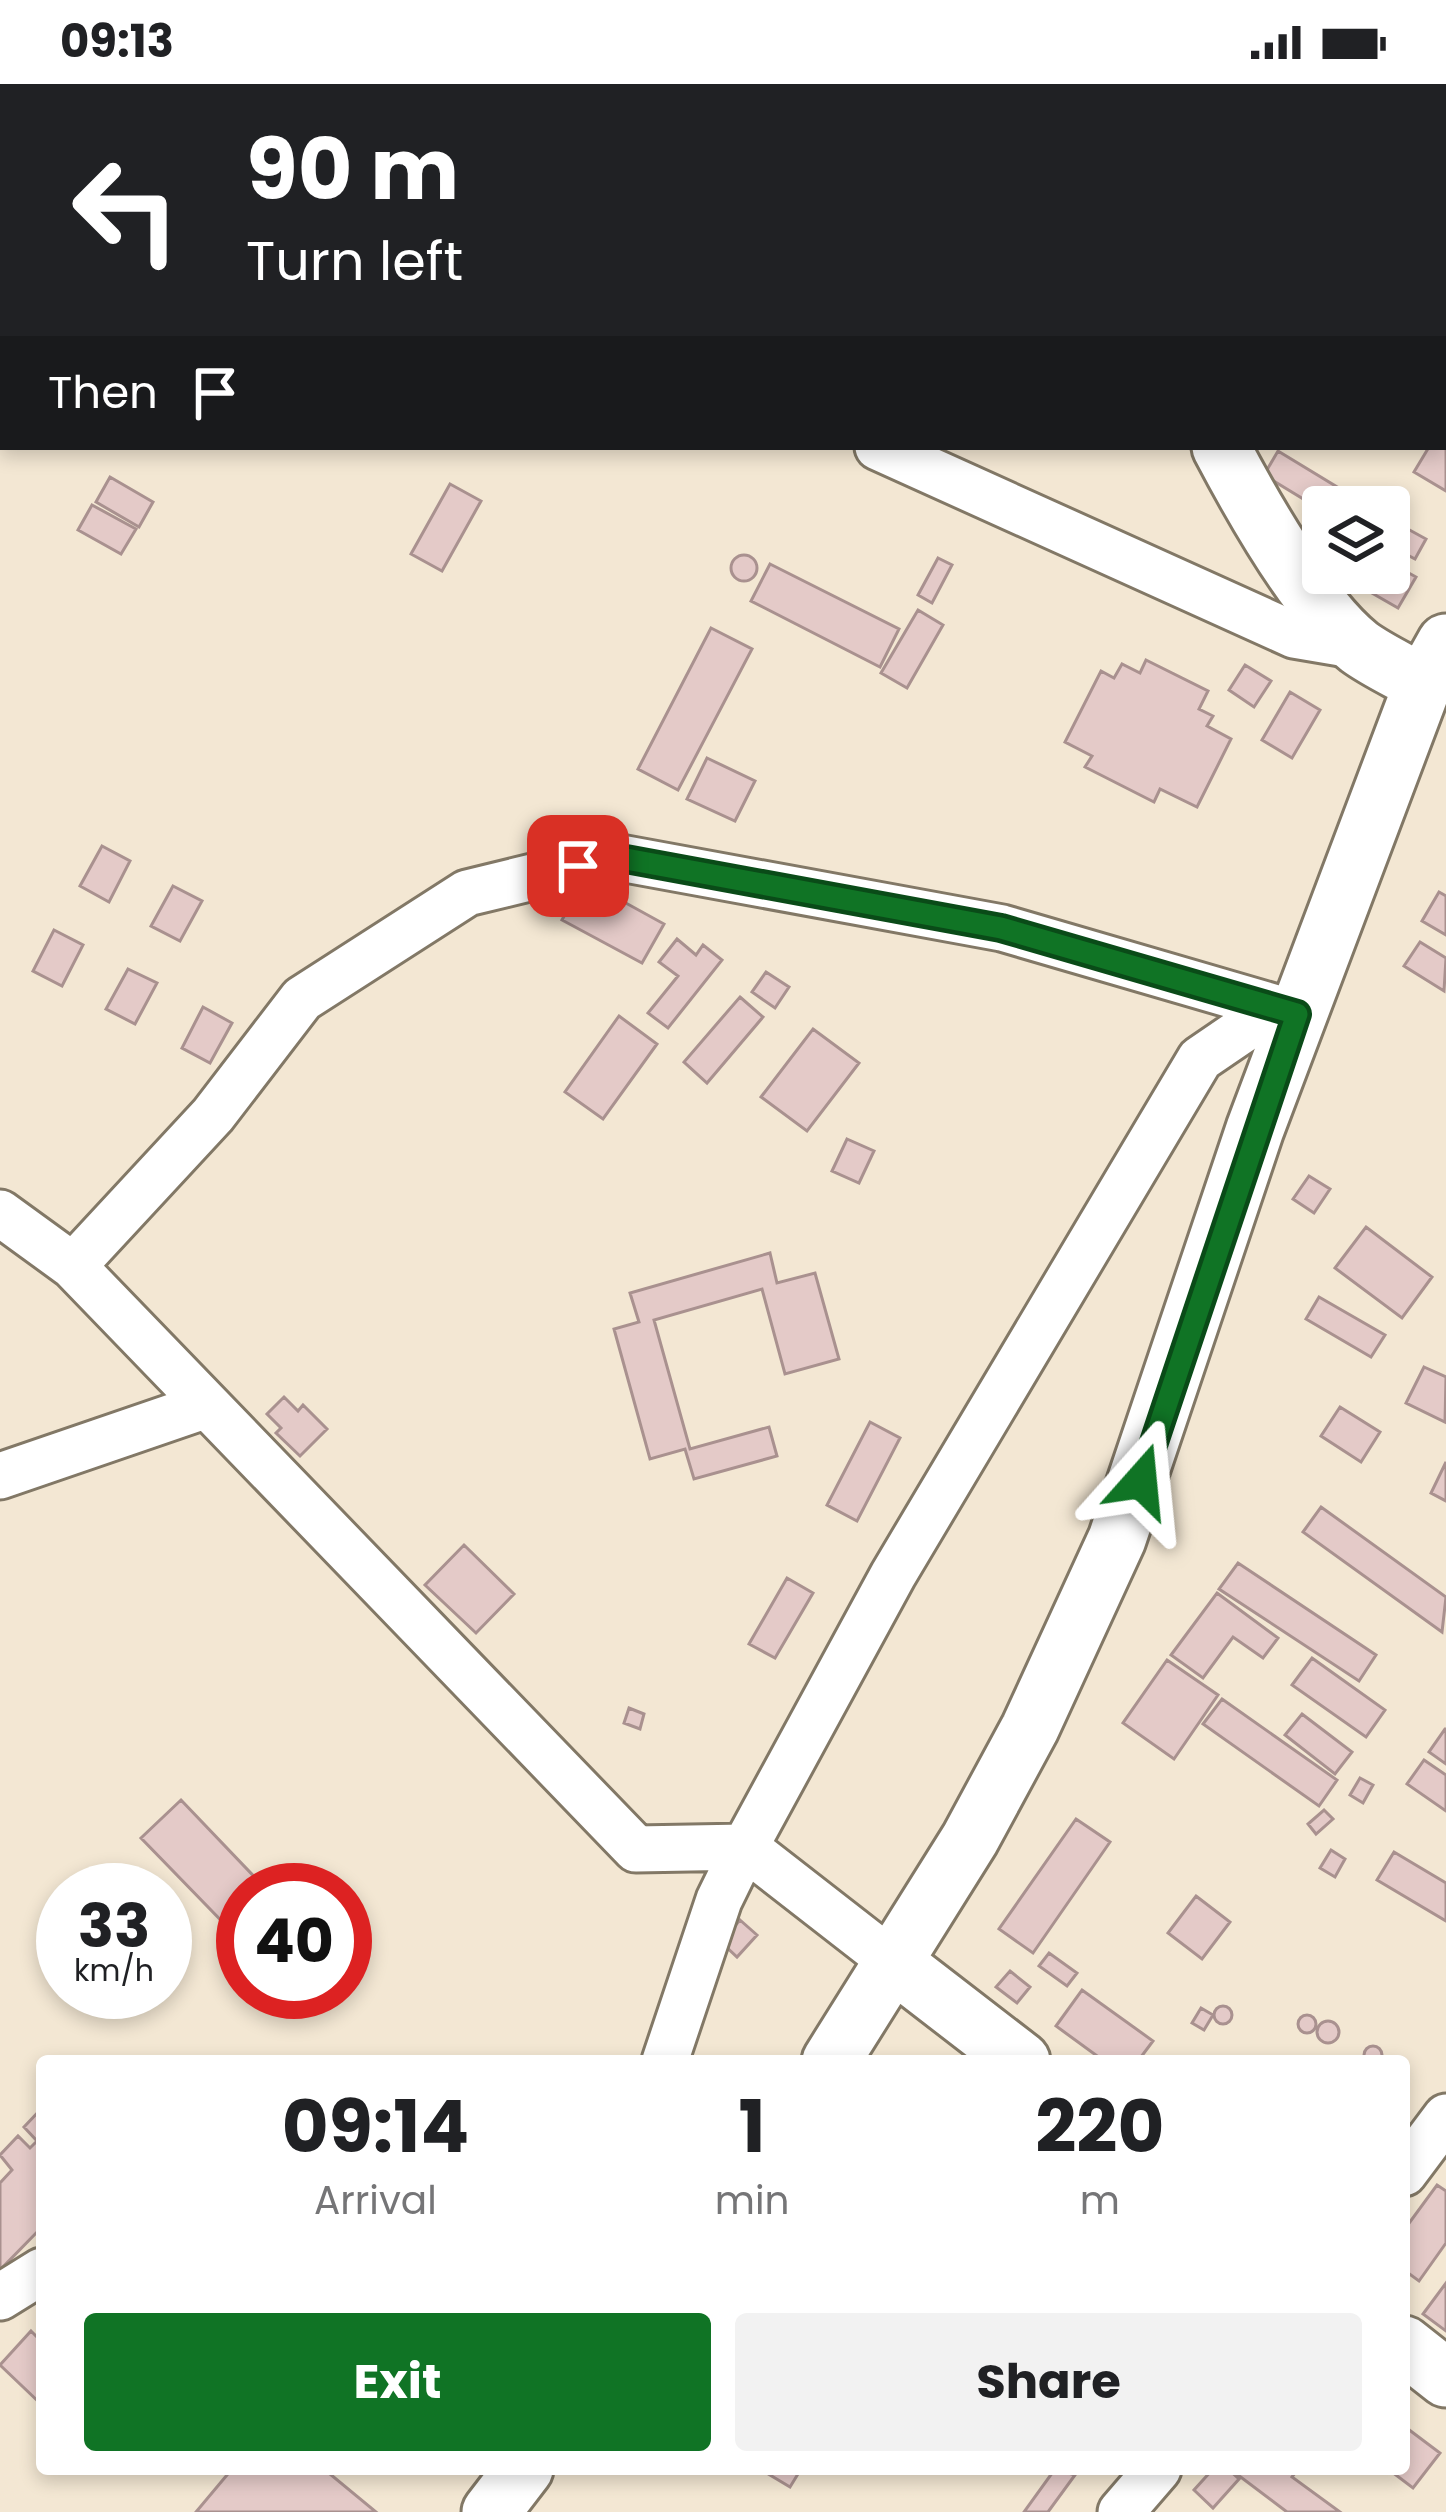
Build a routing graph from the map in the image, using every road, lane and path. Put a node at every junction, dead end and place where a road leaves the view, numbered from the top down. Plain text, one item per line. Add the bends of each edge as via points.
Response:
1 (885, 450) edge
2 (1223, 450) edge
3 (1358, 646) junction
4 (1435, 664) edge
5 (1297, 1014) junction
6 (0, 1213) edge
7 (73, 1266) junction
8 (207, 1405) junction
9 (0, 1476) edge
10 (746, 1847) junction
11 (894, 1963) junction
12 (667, 2055) edge
13 (835, 2055) edge
14 (1014, 2055) edge
15 (1446, 2117) edge
16 (1410, 2166) edge
17 (36, 2275) edge
18 (0, 2296) edge
19 (1410, 2350) edge
20 (1446, 2378) edge
21 (519, 2475) edge
22 (1153, 2475) edge
23 (491, 2512) edge
24 (1121, 2512) edge

1 - 3 street via 1294,634
2 - 3 street via 1290,562
3 - 4 street
4 - 5 street
5 - 7 street via 1001,928 615,857 466,892 302,999 212,1114
5 - 10 street via 1247,1027 1200,1060 893,1575
5 - 11 street via 1117,1539 1030,1728
6 - 7 street
7 - 8 street
8 - 9 street
8 - 10 street via 636,1849
10 - 11 street
10 - 12 street via 719,1900
11 - 13 street
11 - 14 street
15 - 16 street
17 - 18 street
19 - 20 street
21 - 23 street
22 - 24 street

